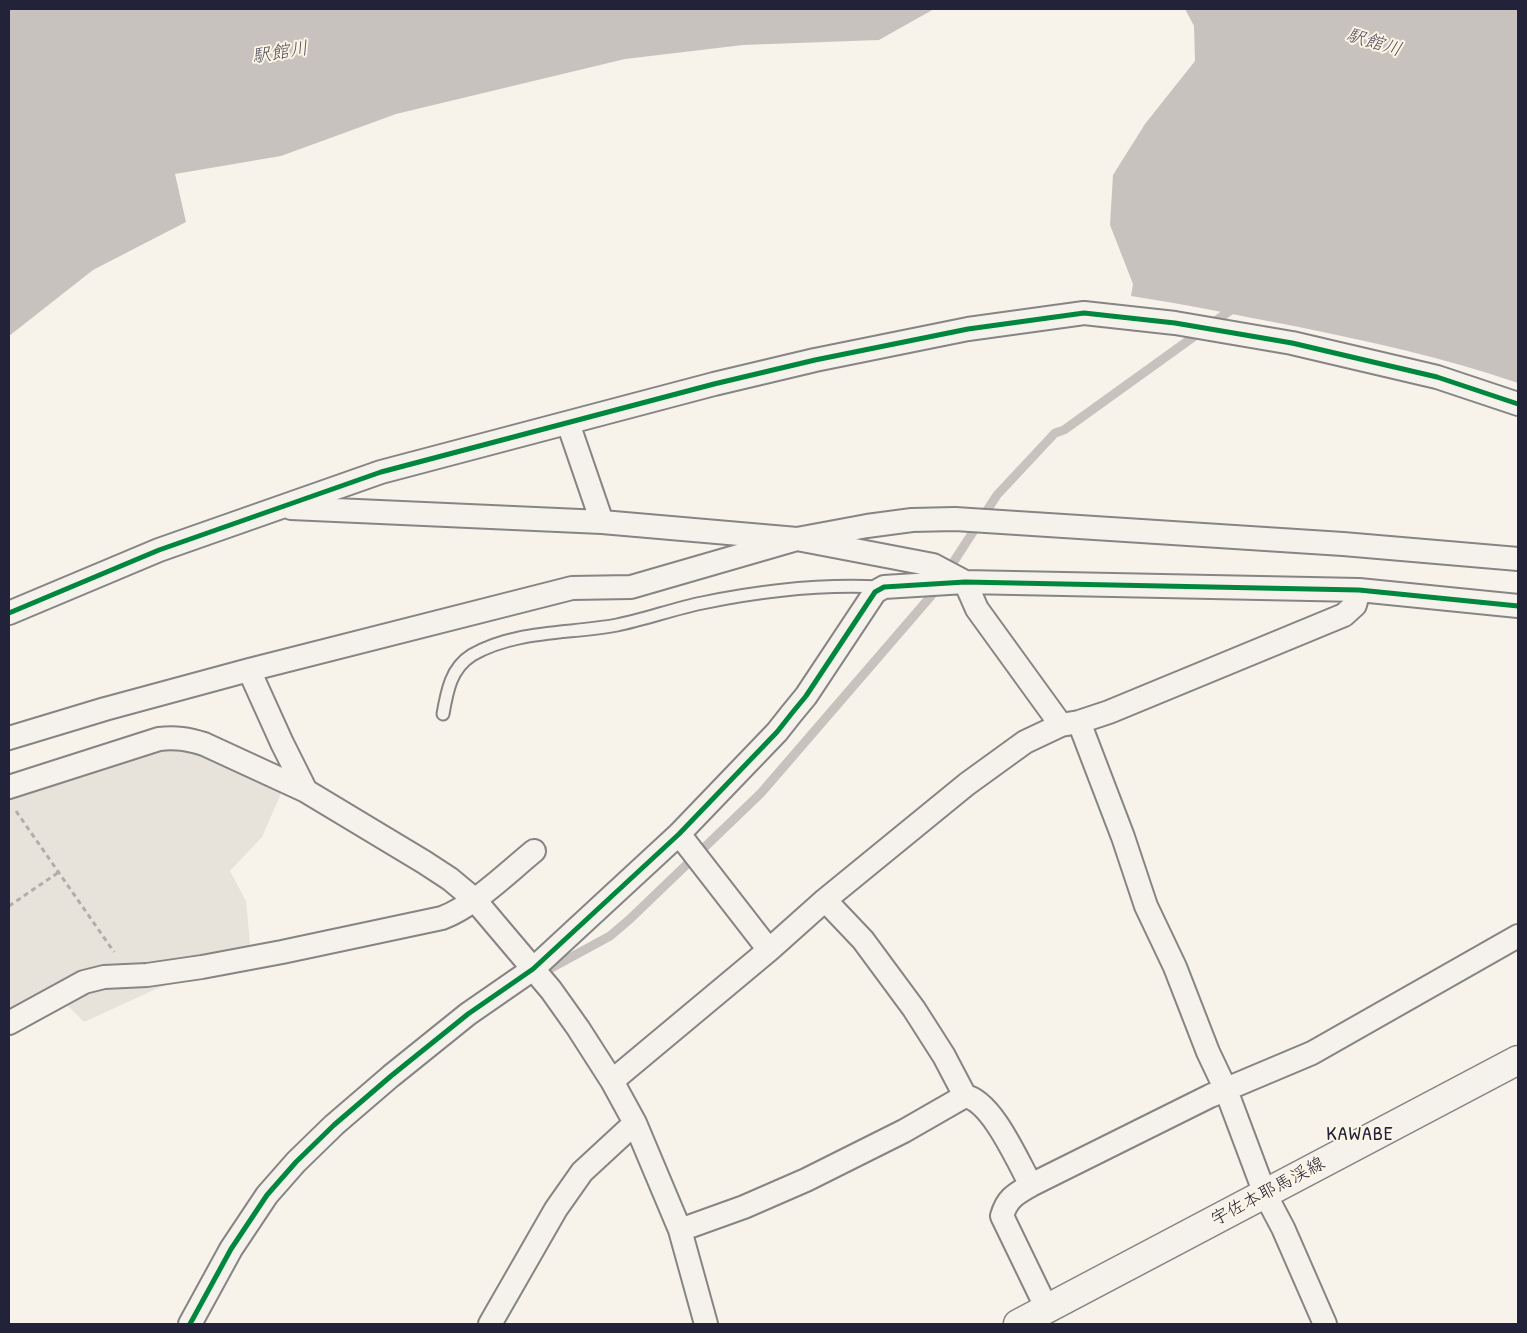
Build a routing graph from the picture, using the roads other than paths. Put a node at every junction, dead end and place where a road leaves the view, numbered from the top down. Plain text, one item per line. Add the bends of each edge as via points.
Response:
1 (1518, 404) edge
2 (568, 423) junction
3 (278, 508) junction
4 (602, 522) junction
5 (797, 539) junction
6 (1518, 559) edge
7 (965, 582) junction
8 (884, 587) junction
9 (1359, 590) junction
10 (1518, 606) edge
11 (9, 613) edge
12 (249, 670) junction
13 (443, 714) dead end
14 (1070, 723) junction
15 (9, 738) edge
16 (306, 791) junction
17 (12, 798) edge
18 (679, 834) junction
19 (534, 851) dead end
20 (474, 900) junction
21 (825, 900) junction
22 (1518, 936) edge
23 (769, 950) junction
24 (534, 969) junction
25 (9, 1023) edge
26 (1518, 1060) edge
27 (612, 1081) junction
28 (1226, 1090) junction
29 (965, 1096) junction
30 (635, 1123) junction
31 (1030, 1185) junction
32 (1266, 1194) junction
33 (680, 1230) junction
34 (1047, 1309) junction
35 (190, 1324) edge
36 (490, 1324) edge
37 (706, 1324) edge
38 (1018, 1324) edge
39 (1325, 1324) edge

1 - 2 street via 1437,376 1292,344 1174,323 1084,313 968,329 815,360
2 - 3 street via 381,472
2 - 4 street
3 - 4 street
3 - 11 street via 159,550
4 - 5 street
5 - 6 street via 903,521 955,519 1343,544
5 - 7 street via 933,565
5 - 12 street via 631,587 572,588
7 - 8 street
7 - 9 street
7 - 14 street via 977,609
8 - 13 lane via 823,586 741,596 615,625 499,642 471,656 455,670
8 - 18 street via 874,592 806,696 777,732
9 - 10 street
9 - 14 street via 1355,604 1344,615 1109,712
12 - 15 street via 105,708
12 - 16 street
14 - 21 street via 1025,742 967,784
14 - 28 street via 1124,836 1146,906
16 - 17 street via 204,744 178,737 159,739
16 - 20 street via 424,862
18 - 23 street
18 - 24 street
19 - 20 street
20 - 24 street
20 - 25 street via 455,913 432,920 282,952 202,967 84,982
21 - 23 street
21 - 29 street via 863,940 914,1009
22 - 28 street via 1312,1053
23 - 27 street
24 - 27 street
24 - 35 street via 468,1014 391,1076 334,1124 296,1162 267,1195 231,1249
26 - 32 main road, 宇佐本耶馬渓線
27 - 30 street
28 - 31 street
28 - 32 street
29 - 31 street via 973,1097 992,1114
29 - 33 street via 806,1180
30 - 33 street
30 - 36 street via 582,1172 556,1209
31 - 34 street via 1013,1196 1002,1216
32 - 34 main road, 宇佐本耶馬渓線
32 - 39 street
33 - 37 street
34 - 38 main road, 宇佐本耶馬渓線

